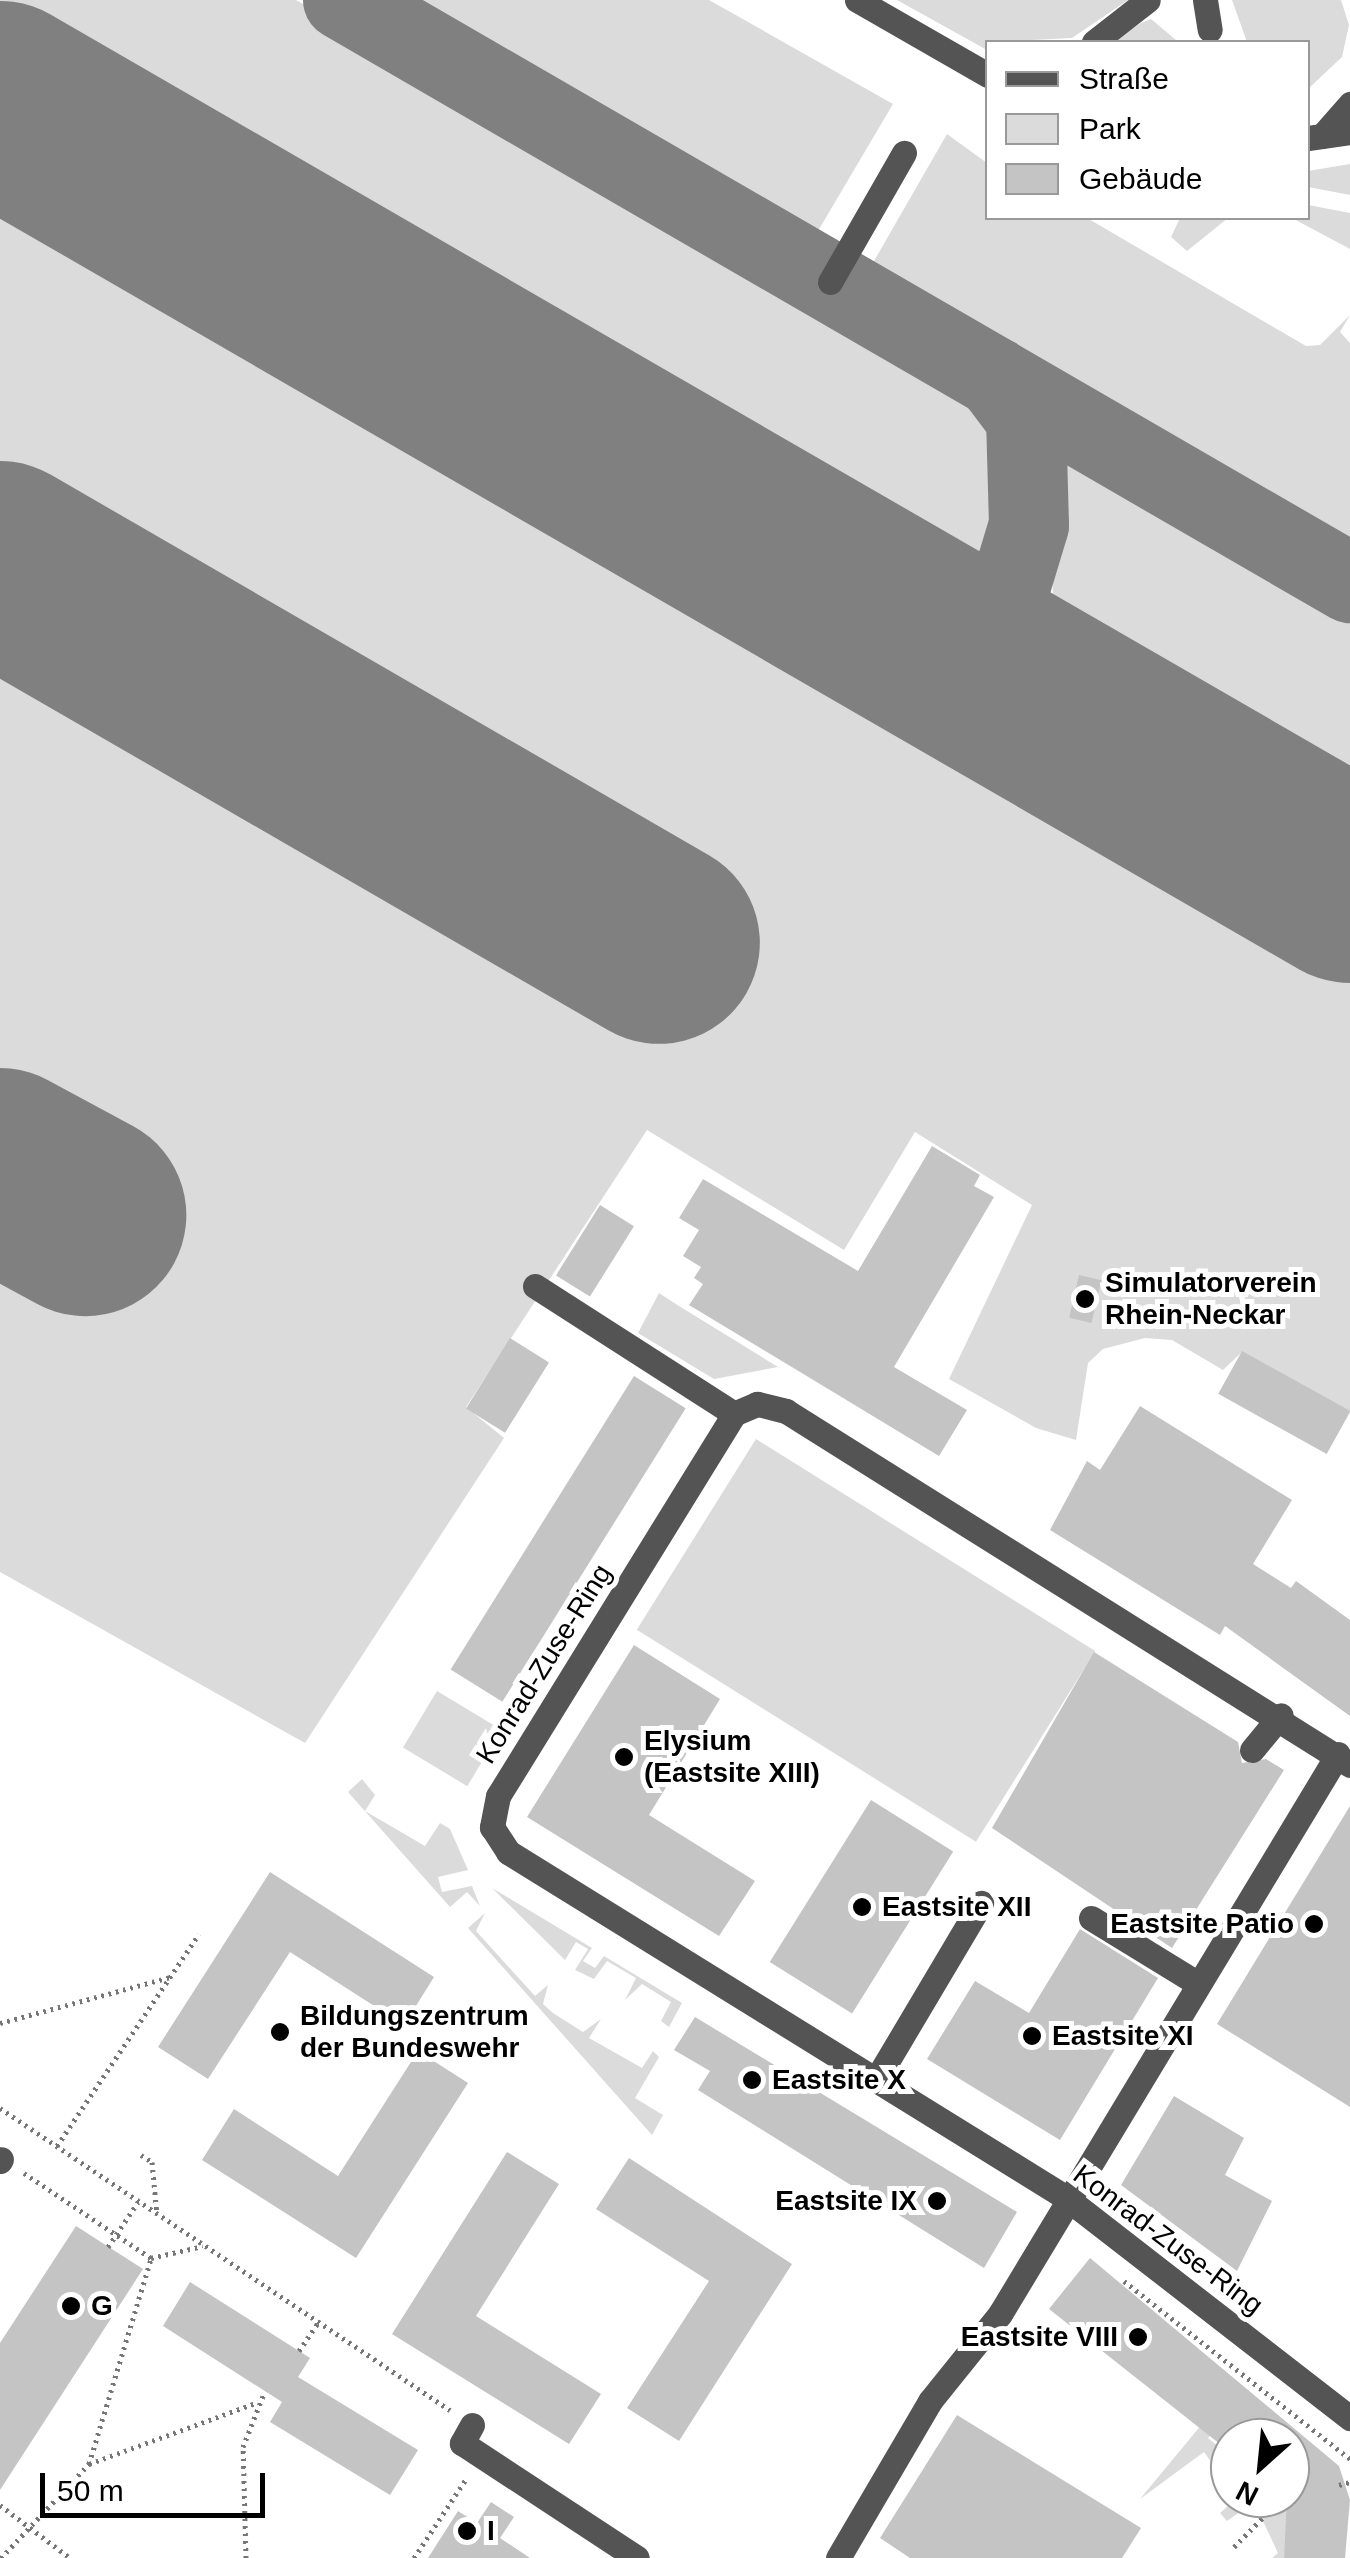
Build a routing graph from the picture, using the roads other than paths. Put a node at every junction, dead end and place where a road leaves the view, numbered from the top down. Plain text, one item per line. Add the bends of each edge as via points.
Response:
1 (857, 0) edge
2 (1148, 0) edge
3 (1204, 0) edge
4 (1210, 30) dead end
5 (1097, 40) edge
6 (985, 74) edge
7 (1350, 104) edge
8 (1350, 132) edge
9 (1315, 137) edge
10 (904, 152) dead end
11 (830, 282) dead end
12 (535, 1286) dead end
13 (734, 1414) junction
14 (1280, 1715) junction
15 (1252, 1750) dead end
16 (1344, 1760) edge
17 (981, 1904) dead end
18 (1091, 1918) dead end
19 (1197, 1983) junction
20 (876, 2080) junction
21 (1065, 2197) junction
22 (1350, 2418) edge
23 (472, 2425) road end
24 (637, 2558) edge
25 (838, 2558) edge

1 - 6 street
2 - 5 street
3 - 4 street
7 - 9 street
8 - 9 street
10 - 11 street
12 - 13 street
13 - 14 street via 757,1404 786,1411
13 - 20 street, Konrad-Zuse-Ring via 498,1796 492,1828 508,1852
14 - 15 street
14 - 16 street
16 - 19 street
17 - 20 street
18 - 19 street
19 - 21 street
20 - 21 street, Konrad-Zuse-Ring
21 - 22 street, Konrad-Zuse-Ring
21 - 25 street via 978,2344 930,2401
23 - 24 street via 462,2443

